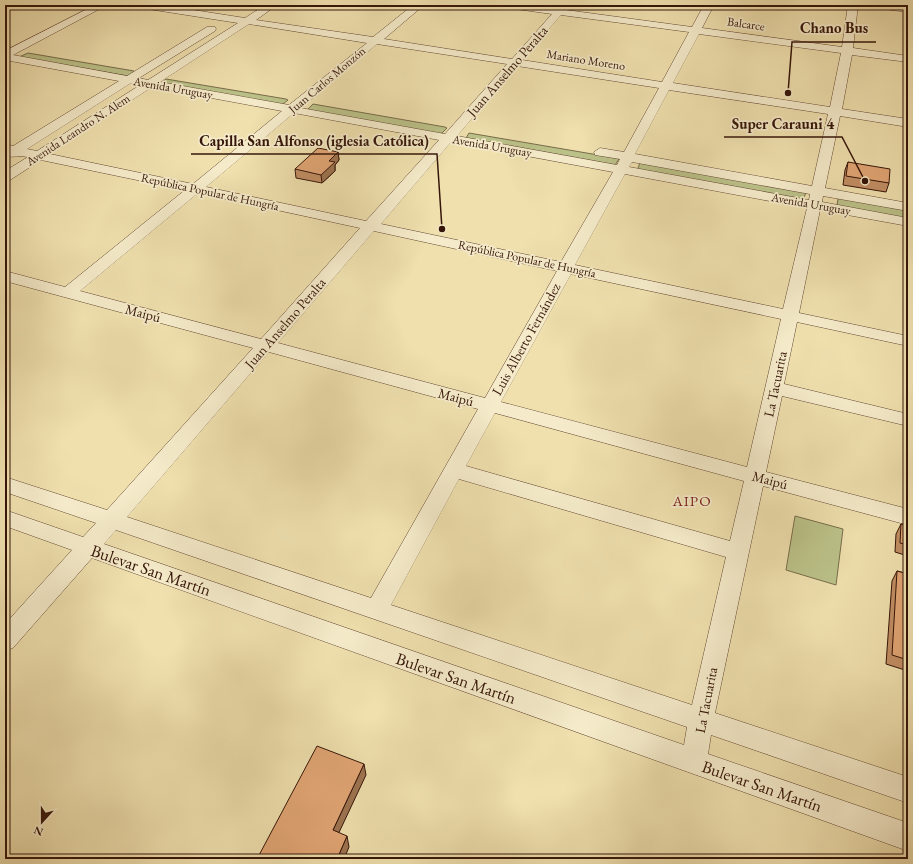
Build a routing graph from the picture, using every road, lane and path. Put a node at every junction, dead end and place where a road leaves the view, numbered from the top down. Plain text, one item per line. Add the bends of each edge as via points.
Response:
1 (102, 5) edge
2 (142, 5) edge
3 (272, 5) edge
4 (419, 5) edge
5 (509, 5) edge
6 (709, 5) edge
7 (853, 5) edge
8 (876, 5) edge
9 (244, 8) dead end
10 (562, 8) edge
11 (908, 9) edge
12 (229, 18) junction
13 (247, 21) junction
14 (696, 31) junction
15 (375, 40) junction
16 (5, 46) edge
17 (17, 48) junction
18 (847, 51) junction
19 (5, 56) edge
20 (908, 60) edge
21 (514, 62) junction
22 (143, 71) junction
23 (164, 75) junction
24 (129, 80) junction
25 (150, 84) junction
26 (665, 85) junction
27 (304, 100) junction
28 (292, 110) junction
29 (835, 112) junction
30 (381, 113) dead end
31 (908, 123) edge
32 (456, 130) junction
33 (589, 150) dead end
34 (9, 152) edge
35 (38, 155) junction
36 (624, 163) junction
37 (5, 177) edge
38 (194, 188) junction
39 (815, 198) junction
40 (908, 207) edge
41 (908, 222) edge
42 (370, 226) junction
43 (566, 267) junction
44 (5, 276) edge
45 (68, 293) junction
46 (789, 316) junction
47 (908, 341) edge
48 (264, 345) junction
49 (774, 388) junction
50 (490, 406) junction
51 (908, 420) edge
52 (454, 470) junction
53 (755, 476) junction
54 (5, 484) edge
55 (908, 516) edge
56 (5, 518) edge
57 (113, 520) junction
58 (87, 548) junction
59 (738, 552) junction
60 (376, 610) junction
61 (5, 641) edge
62 (701, 720) junction
63 (694, 762) junction
64 (908, 790) edge
65 (908, 837) edge

1 - 17 street
2 - 12 street, Mariano Moreno
3 - 13 street, Avenida Leandro N. Alem
4 - 15 street, Juan Carlos Monzón
5 - 10 street, Balcarce
6 - 14 street, Luis Alberto Fernández
7 - 18 street, La Tacuarita
8 - 11 street
9 - 12 street, Avenida Leandro N. Alem
10 - 14 street, Balcarce
10 - 21 street, Juan Anselmo Peralta
12 - 13 street, Mariano Moreno
12 - 22 street, Avenida Leandro N. Alem
13 - 15 street, Mariano Moreno
13 - 23 street, Avenida Leandro N. Alem
14 - 18 street, Balcarce
14 - 26 street, Luis Alberto Fernández
15 - 21 street, Mariano Moreno
15 - 27 street, Juan Carlos Monzón
16 - 17 street, Avenida Uruguay
17 - 19 street
17 - 22 street, Avenida Uruguay
18 - 20 street, Balcarce
18 - 29 street, La Tacuarita
19 - 24 street, Avenida Uruguay
21 - 26 street, Mariano Moreno
21 - 32 street, Juan Anselmo Peralta
22 - 23 street, Avenida Uruguay
22 - 24 street, Avenida Leandro N. Alem
23 - 25 street, Avenida Leandro N. Alem
23 - 27 street, Avenida Uruguay
24 - 25 street, Avenida Uruguay
24 - 34 street, Avenida Leandro N. Alem
25 - 28 street, Avenida Uruguay
25 - 35 street, Avenida Leandro N. Alem
26 - 29 street, Mariano Moreno
26 - 36 street, Luis Alberto Fernández
27 - 28 street, Juan Carlos Monzón
27 - 30 street, Avenida Uruguay
28 - 32 street, Avenida Uruguay
28 - 38 street, Juan Carlos Monzón
29 - 31 street, Mariano Moreno
29 - 39 street, La Tacuarita
32 - 36 street, Avenida Uruguay
32 - 42 street, Juan Anselmo Peralta
33 - 36 street, Avenida Uruguay
34 - 35 street, República Popular de Hungría
35 - 37 street, Avenida Leandro N. Alem
35 - 38 street, República Popular de Hungría
36 - 39 street, Avenida Uruguay
36 - 43 street, Luis Alberto Fernández
38 - 42 street, República Popular de Hungría
38 - 45 street, Juan Carlos Monzón
39 - 40 street, Avenida Uruguay
39 - 41 street, Avenida Uruguay
39 - 46 street, La Tacuarita
42 - 43 street, República Popular de Hungría
42 - 48 street, Juan Anselmo Peralta
43 - 46 street, República Popular de Hungría
43 - 50 street, Luis Alberto Fernández
44 - 45 street, Maipú
45 - 48 street, Maipú
46 - 47 street, República Popular de Hungría
46 - 49 street, La Tacuarita
48 - 50 street, Maipú
48 - 57 street, Juan Anselmo Peralta
49 - 51 street
49 - 53 street, La Tacuarita
50 - 52 street, Luis Alberto Fernández
50 - 53 street, Maipú
52 - 59 street
52 - 60 street, Luis Alberto Fernández
53 - 55 street, Maipú
53 - 59 street, La Tacuarita
54 - 57 street
56 - 58 street, Bulevar San Martín
57 - 58 street, Juan Anselmo Peralta
57 - 60 street
58 - 61 street, Juan Anselmo Peralta
58 - 63 street, Bulevar San Martín
59 - 62 street, La Tacuarita
60 - 62 street
62 - 63 street, La Tacuarita
62 - 64 street
63 - 65 street, Bulevar San Martín

